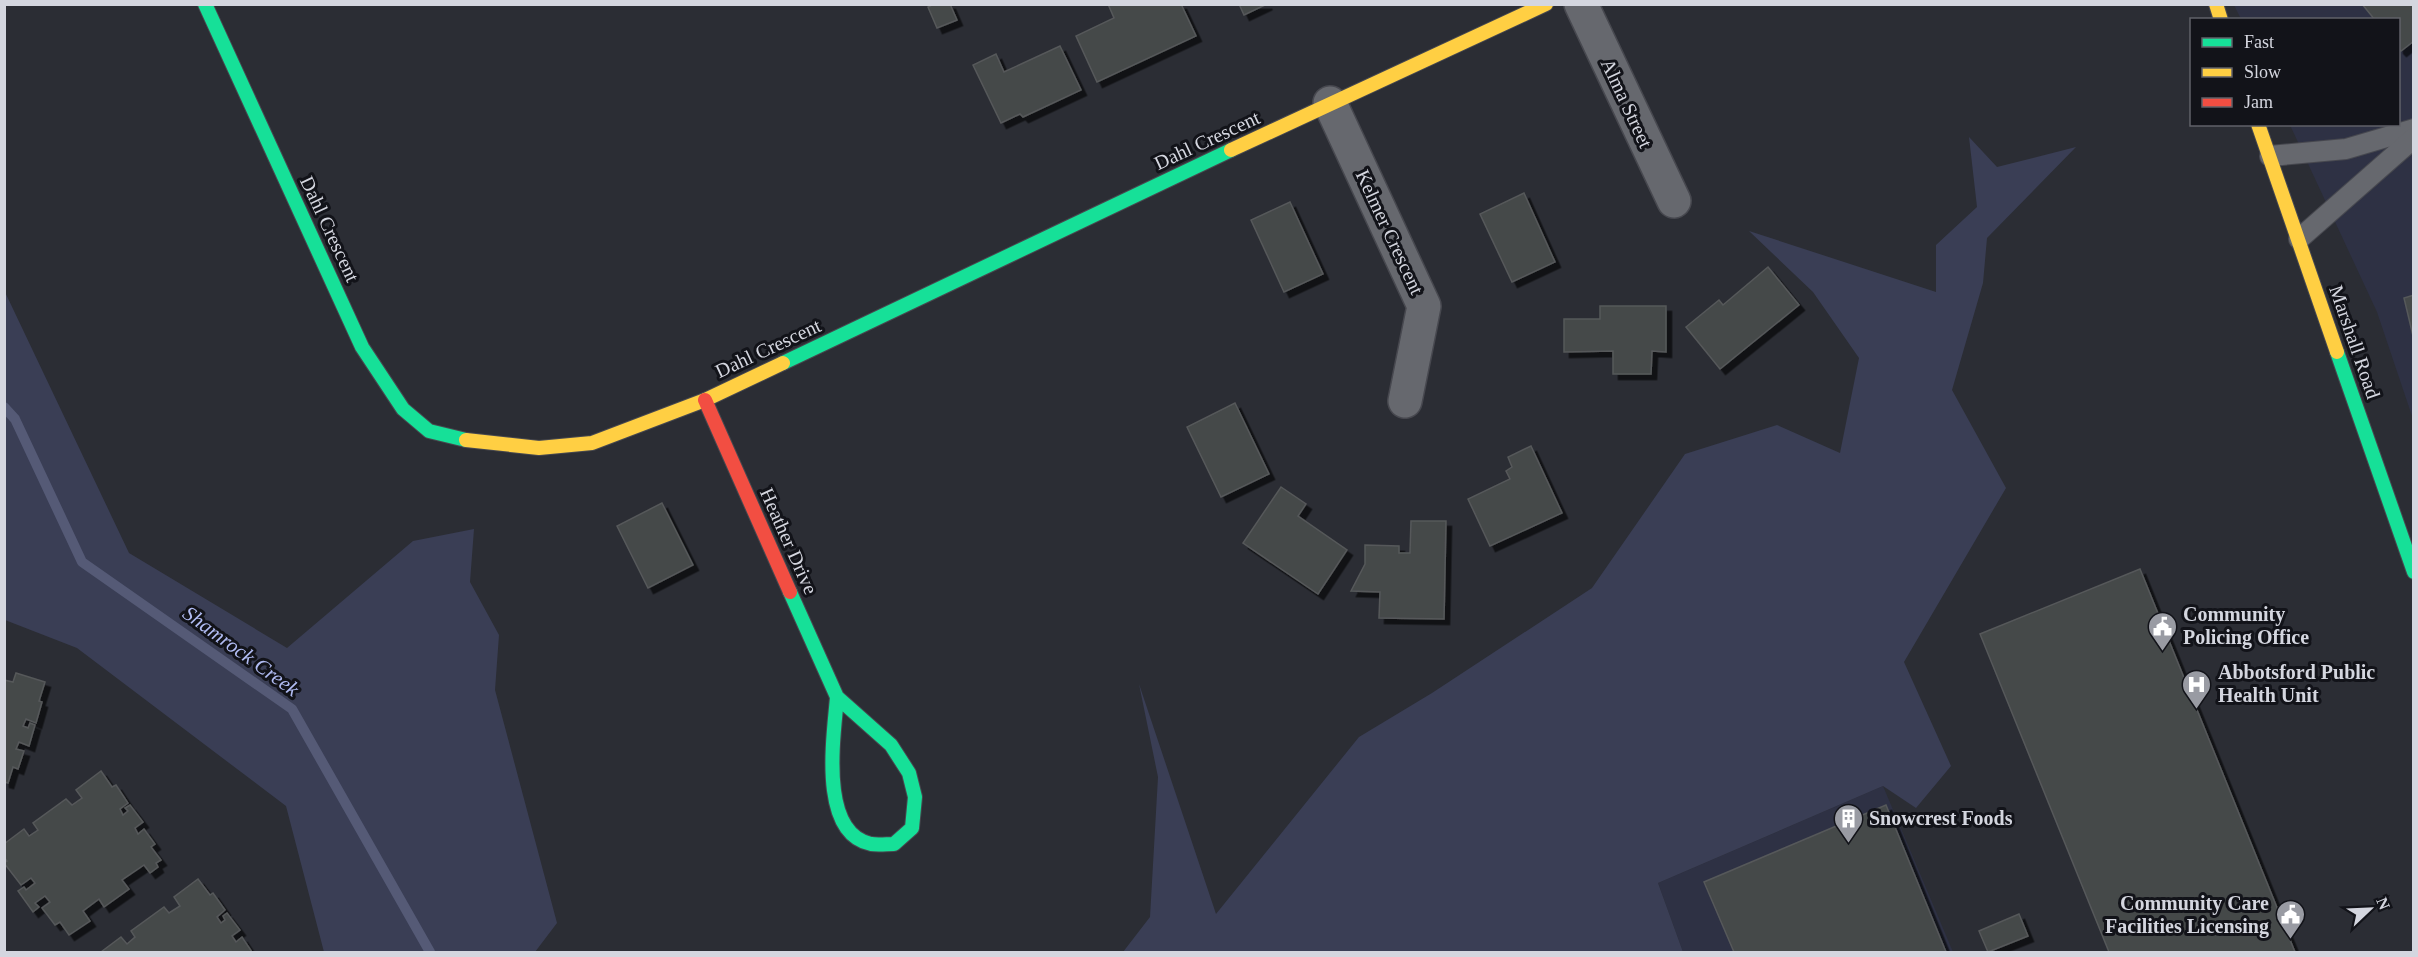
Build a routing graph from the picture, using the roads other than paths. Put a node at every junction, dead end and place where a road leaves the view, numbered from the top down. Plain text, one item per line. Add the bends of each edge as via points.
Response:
1 (205, 4) edge
2 (1546, 4) edge
3 (1581, 4) edge
4 (1330, 103) junction
5 (2259, 126) edge
6 (2414, 129) edge
7 (2414, 138) edge
8 (2270, 156) junction
9 (1674, 201) dead end
10 (2299, 239) junction
11 (705, 400) junction
12 (1405, 401) dead end
13 (2414, 572) edge
14 (837, 698) junction

1 - 11 street, Dahl Crescent via 362,348 403,409 429,431 475,442 539,448 591,443
2 - 4 street, Dahl Crescent
3 - 9 street, Alma Street
4 - 11 street, Dahl Crescent
4 - 12 street, Kelmer Crescent via 1424,306
5 - 8 street, Marshall Road
6 - 8 lane via 2346,149
7 - 10 lane
8 - 10 street, Marshall Road
10 - 13 street, Marshall Road
11 - 14 street, Heather Drive
14 - 14 street, Heather Drive via 832,773 835,807 853,835 870,844 894,844 912,828 915,797 909,773 891,745

